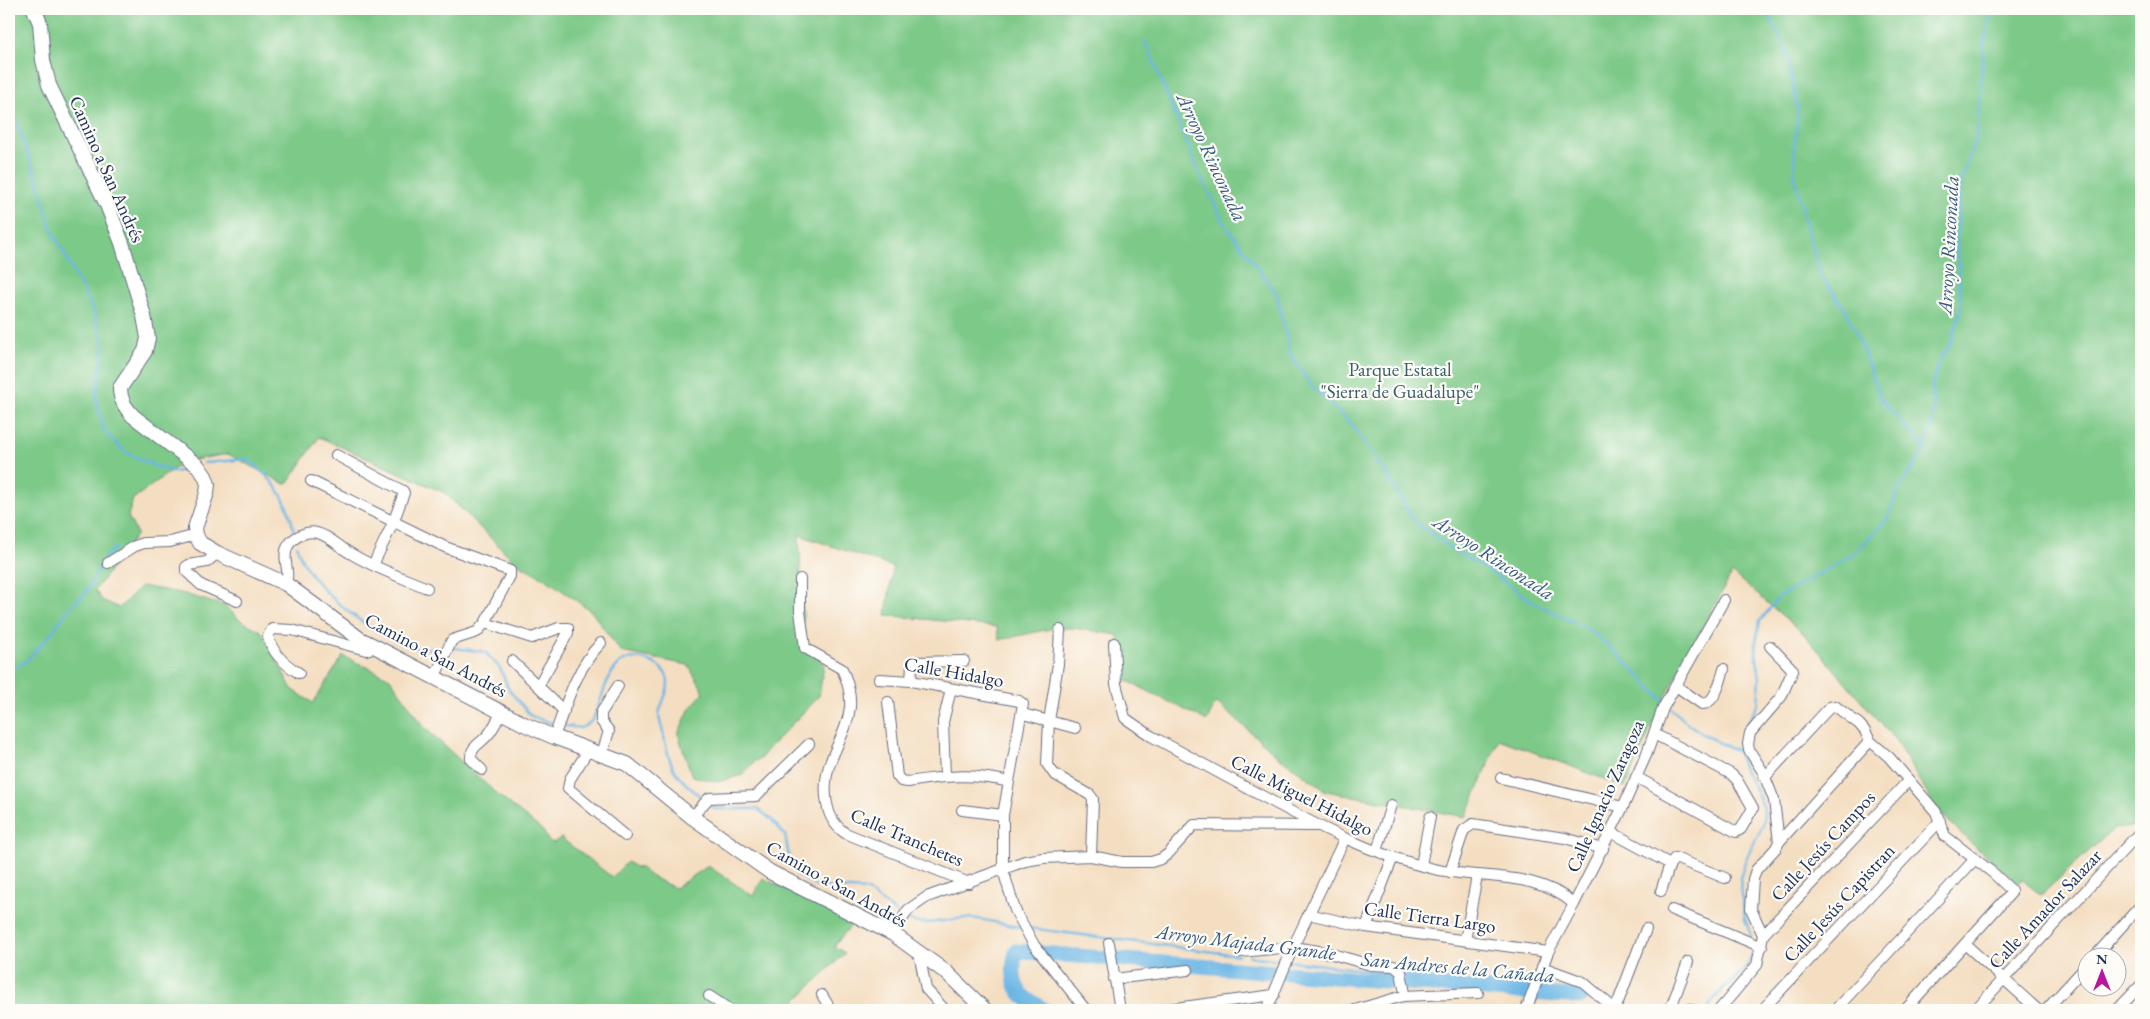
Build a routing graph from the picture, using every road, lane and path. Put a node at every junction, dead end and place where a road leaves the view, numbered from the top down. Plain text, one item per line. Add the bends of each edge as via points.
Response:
1 (34, 9) edge
2 (336, 455) dead end
3 (311, 481) dead end
4 (393, 523) junction
5 (196, 535) junction
6 (217, 553) junction
7 (108, 563) dead end
8 (373, 566) junction
9 (800, 579) dead end
10 (286, 584) junction
11 (427, 588) dead end
12 (1724, 600) dead end
13 (237, 601) dead end
14 (485, 622) junction
15 (1060, 630) dead end
16 (601, 643) dead end
17 (1114, 643) dead end
18 (1770, 646) dead end
19 (376, 648) junction
20 (512, 661) dead end
21 (964, 661) dead end
22 (1724, 669) dead end
23 (299, 673) dead end
24 (435, 676) junction
25 (879, 679) dead end
26 (911, 680) junction
27 (538, 686) junction
28 (618, 686) dead end
29 (1676, 686) junction
30 (951, 689) junction
31 (888, 702) dead end
32 (1023, 709) junction
33 (564, 711) junction
34 (502, 712) junction
35 (1049, 720) junction
36 (1075, 728) dead end
37 (1654, 734) junction
38 (554, 737) junction
39 (1870, 741) junction
40 (809, 744) dead end
41 (595, 752) junction
42 (482, 770) dead end
43 (945, 776) junction
44 (1636, 777) junction
45 (1765, 777) junction
46 (1501, 778) dead end
47 (1908, 781) junction
48 (1009, 782) junction
49 (1391, 805) dead end
50 (1623, 807) junction
51 (962, 810) dead end
52 (1003, 815) junction
53 (692, 816) junction
54 (1430, 818) dead end
55 (1940, 821) junction
56 (1316, 826) junction
57 (2141, 831) edge
58 (1611, 832) junction
59 (625, 836) dead end
60 (1344, 840) junction
61 (1779, 842) junction
62 (1603, 848) junction
63 (1377, 852) junction
64 (1091, 856) junction
65 (1393, 857) junction
66 (1975, 859) junction
67 (1670, 864) junction
68 (1421, 865) junction
69 (1003, 870) junction
70 (1450, 872) junction
71 (1477, 876) junction
72 (1725, 878) dead end
73 (969, 882) junction
74 (1661, 891) dead end
75 (1574, 904) junction
76 (2141, 905) edge
77 (1672, 910) dead end
78 (1308, 914) junction
79 (1366, 927) junction
80 (1646, 929) dead end
81 (893, 934) junction
82 (1763, 934) junction
83 (1465, 940) junction
84 (1109, 943) dead end
85 (1966, 945) junction
86 (2104, 946) edge
87 (1293, 947) junction
88 (1762, 948) junction
89 (1241, 952) dead end
90 (1548, 952) junction
91 (919, 953) junction
92 (1688, 962) dead end
93 (1542, 967) junction
94 (1188, 970) dead end
95 (2078, 975) edge
96 (1114, 980) junction
97 (2003, 980) junction
98 (2141, 985) edge
99 (1404, 988) dead end
100 (1478, 993) dead end
101 (822, 995) dead end
102 (1274, 995) junction
103 (709, 996) dead end
104 (730, 1010) edge
105 (831, 1010) edge
106 (945, 1010) edge
107 (986, 1010) edge
108 (1086, 1010) edge
109 (1120, 1010) edge
110 (1160, 1010) edge
111 (1267, 1010) edge
112 (1355, 1010) edge
113 (1526, 1010) edge
114 (1615, 1010) edge
115 (1670, 1010) edge
116 (1719, 1010) edge
117 (1762, 1010) edge
118 (1835, 1010) edge
119 (1905, 1010) edge
120 (1975, 1010) edge
121 (2038, 1010) edge
122 (2046, 1010) edge
123 (2118, 1010) edge

1 - 5 street, Camino a San Andrés via 40,23 49,85 107,205 144,316 147,346 120,388 121,398 133,416 202,471 208,489 195,521
2 - 4 street via 403,491
3 - 4 street
4 - 8 street
4 - 14 street via 511,572
5 - 6 street, Camino a San Andrés via 200,543
5 - 7 street via 170,542 144,543
6 - 10 street, Camino a San Andrés
6 - 13 street via 207,562 188,565 186,572 202,585
8 - 10 street via 329,538 310,532 288,544 285,552
8 - 11 street
9 - 73 street, Calle Tranchetes via 805,648 842,669 850,699 848,717 825,783 832,820 845,833
10 - 19 street, Camino a San Andrés
12 - 29 street, Calle Ignacio Zaragoza
14 - 24 street via 477,632 452,640
14 - 27 street via 532,638 568,628
15 - 35 street
16 - 33 street via 578,676
17 - 56 street, Calle Miguel Hidalgo via 1116,684 1125,718 1151,736
18 - 45 street via 1793,668 1781,697 1750,735 1749,750
19 - 23 street via 366,650 292,630 272,629 268,636 274,652
19 - 24 street, Camino a San Andrés
20 - 27 street
21 - 26 street via 914,662
22 - 29 street via 1706,704
24 - 34 street, Camino a San Andrés
25 - 26 street, Calle Hidalgo
26 - 30 street, Calle Hidalgo
27 - 33 street
28 - 41 street via 600,713 609,731
29 - 37 street, Calle Ignacio Zaragoza via 1663,708
30 - 32 street, Calle Hidalgo via 1019,701
30 - 43 street via 943,722
31 - 43 street via 897,776 908,782
32 - 35 street, Calle Hidalgo
32 - 48 street
33 - 38 street
34 - 38 street, Camino a San Andrés
34 - 42 street via 487,736 471,752 471,759
35 - 36 street, Calle Hidalgo
35 - 64 street via 1046,758 1051,772 1093,799
37 - 44 street, Calle Ignacio Zaragoza
37 - 44 street via 1731,774 1753,808 1738,832 1733,831
38 - 41 street, Camino a San Andrés
39 - 45 street via 1859,724 1832,706
39 - 47 street via 1889,757
39 - 61 street
40 - 53 street via 756,796 708,798
41 - 53 street, Camino a San Andrés via 627,764
41 - 59 street via 570,780 568,788
43 - 48 street via 985,776
44 - 50 street, Calle Ignacio Zaragoza
45 - 61 street via 1774,800
46 - 50 street
47 - 55 street
47 - 82 street, Calle Jesús Campos
48 - 52 street
49 - 63 street
50 - 58 street, Calle Ignacio Zaragoza
51 - 52 street
52 - 69 street
53 - 81 street, Camino a San Andrés via 780,879 827,899
54 - 68 street
55 - 66 street via 1945,836
55 - 117 street, Calle Jesús Capistran
56 - 60 street, Calle Miguel Hidalgo
56 - 64 street via 1201,824 1194,825 1168,854 1151,862 1122,862
57 - 97 street, Calle Amador Salazar
58 - 62 street, Calle Ignacio Zaragoza
58 - 67 street
60 - 63 street, Calle Miguel Hidalgo
60 - 78 street
61 - 82 street via 1752,879 1751,909
62 - 70 street via 1565,838 1478,824 1464,830
62 - 75 street, Calle Ignacio Zaragoza
63 - 65 street, Calle Miguel Hidalgo
64 - 69 street via 1034,859
65 - 68 street, Calle Miguel Hidalgo
65 - 79 street
66 - 85 street via 2011,892
66 - 118 street
67 - 72 street via 1679,858
67 - 74 street
68 - 70 street, Calle Miguel Hidalgo
69 - 73 street
69 - 108 street via 1015,910 1034,945
70 - 71 street, Calle Miguel Hidalgo
71 - 75 street, Calle Miguel Hidalgo via 1548,886
71 - 83 street
73 - 81 street via 915,904 902,917
75 - 90 street, Calle Ignacio Zaragoza
76 - 86 street
77 - 88 street
78 - 79 street, Calle Tierra Largo
78 - 87 street
79 - 83 street, Calle Tierra Largo
80 - 114 street
81 - 91 street, Camino a San Andrés
82 - 88 street
83 - 90 street, Calle Tierra Largo
84 - 96 street
85 - 97 street
85 - 119 street
87 - 89 street
87 - 99 street via 1371,965 1394,966 1401,972
87 - 102 street
88 - 116 street via 1756,968
90 - 93 street, Calle Ignacio Zaragoza
91 - 106 street via 926,989
91 - 107 street, Camino a San Andrés via 947,973
92 - 115 street
93 - 113 street, Calle Ignacio Zaragoza
93 - 114 street via 1583,982
94 - 96 street
95 - 122 street
96 - 109 street
97 - 120 street, Calle Amador Salazar
97 - 121 street
98 - 123 street
100 - 112 street via 1403,996
101 - 105 street
102 - 110 street
102 - 111 street
103 - 104 street

